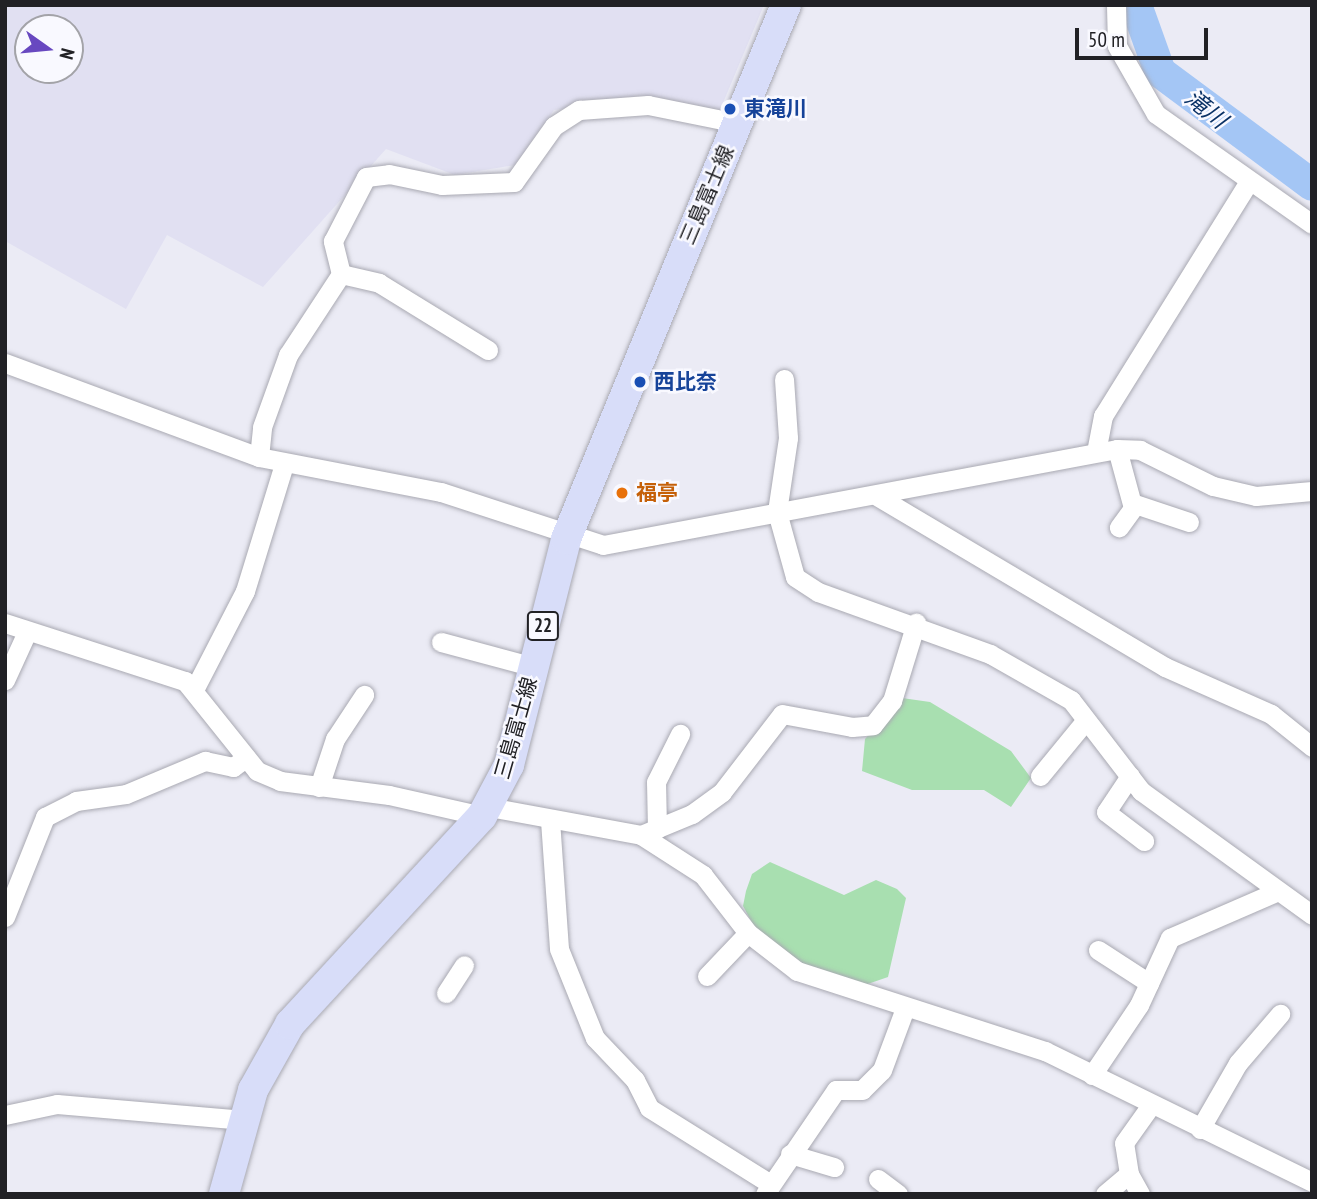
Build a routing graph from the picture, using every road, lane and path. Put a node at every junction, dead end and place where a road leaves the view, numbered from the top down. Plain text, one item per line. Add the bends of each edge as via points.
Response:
1 (786, 5) edge
2 (1116, 5) edge
3 (737, 123) junction
4 (1248, 181) junction
5 (1312, 224) edge
6 (341, 274) junction
7 (488, 350) dead end
8 (5, 363) edge
9 (784, 379) dead end
10 (1117, 449) junction
11 (1096, 452) junction
12 (259, 457) junction
13 (284, 464) junction
14 (877, 496) junction
15 (1311, 499) edge
16 (1132, 503) junction
17 (777, 512) junction
18 (1189, 522) dead end
19 (1119, 527) dead end
20 (569, 534) junction
21 (5, 623) edge
22 (916, 623) junction
23 (27, 632) junction
24 (441, 642) dead end
25 (534, 667) junction
26 (5, 680) edge
27 (195, 688) junction
28 (364, 695) dead end
29 (1086, 720) junction
30 (680, 734) dead end
31 (1312, 747) edge
32 (246, 758) junction
33 (1040, 776) dead end
34 (1130, 776) junction
35 (318, 787) junction
36 (486, 811) junction
37 (550, 820) junction
38 (649, 832) junction
39 (1144, 841) dead end
40 (1276, 892) junction
41 (1312, 915) edge
42 (5, 917) edge
43 (748, 933) junction
44 (1098, 950) dead end
45 (464, 965) dead end
46 (707, 976) dead end
47 (1149, 983) junction
48 (446, 993) dead end
49 (905, 1008) junction
50 (1280, 1014) dead end
51 (1092, 1075) junction
52 (1151, 1105) junction
53 (5, 1115) edge
54 (244, 1120) junction
55 (1200, 1129) junction
56 (790, 1154) junction
57 (834, 1167) dead end
58 (1129, 1174) junction
59 (878, 1179) dead end
60 (1312, 1182) edge
61 (767, 1188) edge
62 (224, 1194) edge
63 (898, 1194) edge
64 (1105, 1194) edge
65 (1140, 1194) edge

1 - 3 main road, 三島富士線 / 22
2 - 4 street via 1117,46 1156,114
3 - 6 street via 648,105 579,110 554,127 514,181 442,185 388,174 366,177 333,241
3 - 20 main road, 三島富士線 / 22
4 - 5 street
4 - 11 street via 1103,416
6 - 7 street via 379,283
6 - 12 street via 288,355 262,427
8 - 12 street
9 - 17 street via 789,438
10 - 11 street
10 - 15 street via 1140,450 1213,486 1256,496
10 - 16 street
11 - 14 street
12 - 13 street
13 - 20 street via 441,492
13 - 27 street via 246,591
14 - 17 street
14 - 31 street via 1165,667 1271,713
16 - 18 street
16 - 19 street
17 - 20 street via 603,545
17 - 22 street via 795,577 818,592
20 - 25 main road, 三島富士線 / 22
21 - 23 street
22 - 29 street via 990,653 1071,700
22 - 38 street via 892,701 873,725 852,727 782,714 722,792 692,814
23 - 26 street
23 - 27 street
24 - 25 street
25 - 36 main road, 三島富士線 / 22 via 509,765
27 - 32 street
28 - 35 street via 335,739
29 - 33 street
29 - 34 street
30 - 38 street via 656,782
32 - 35 street via 280,781
32 - 42 street via 233,767 205,761 126,794 76,801 45,817
34 - 39 street via 1106,812
34 - 40 street
35 - 36 street
36 - 37 street
36 - 54 main road, 三島富士線 / 22 via 290,1024 269,1057
37 - 38 street
37 - 61 street via 559,949 595,1038 635,1080 649,1108
38 - 43 street via 703,875
40 - 41 street
40 - 47 street via 1170,938
43 - 46 street
43 - 49 street via 797,971
44 - 47 street
45 - 48 street
47 - 51 street
49 - 51 street via 1045,1051
49 - 56 street via 882,1070 862,1090 836,1090
50 - 55 street via 1238,1063
51 - 52 street
52 - 55 street
52 - 58 street via 1124,1143
53 - 54 street via 57,1104
54 - 62 main road, 三島富士線 / 22
55 - 60 street
56 - 57 street
56 - 61 street
58 - 64 street
58 - 65 street
59 - 63 street

